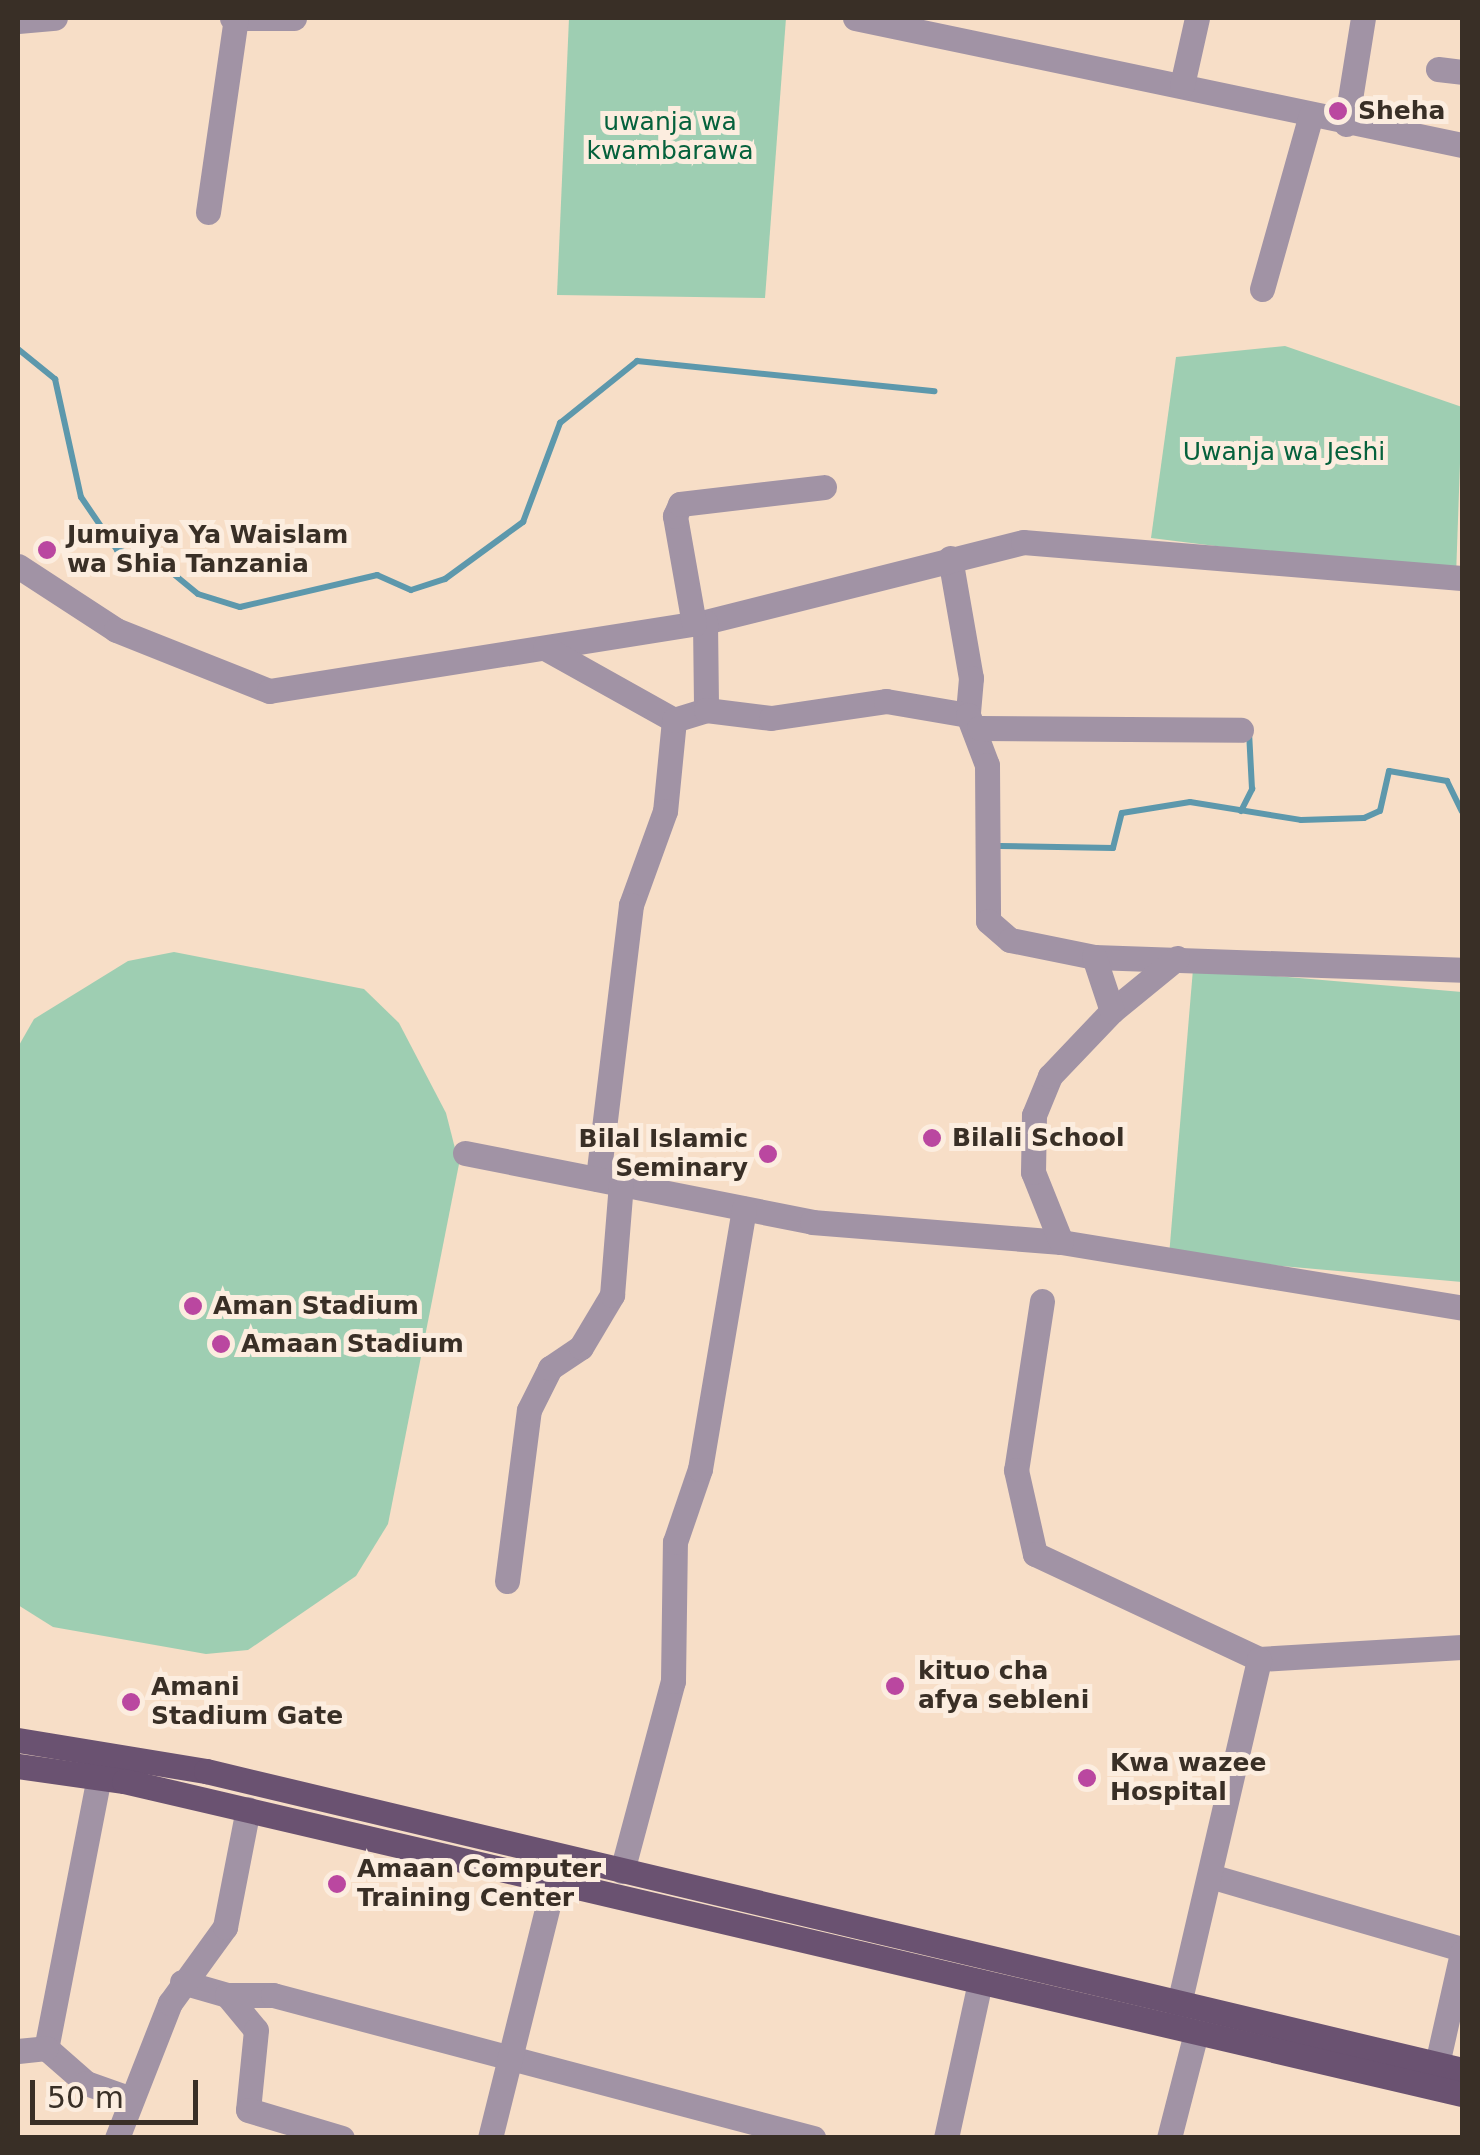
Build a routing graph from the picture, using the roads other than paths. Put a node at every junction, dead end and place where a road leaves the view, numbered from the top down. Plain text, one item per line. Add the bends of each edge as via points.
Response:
1 (55, 18) edge
2 (234, 18) edge
3 (294, 18) edge
4 (855, 18) edge
5 (1196, 18) edge
6 (1364, 18) edge
7 (18, 21) edge
8 (1182, 85) junction
9 (1311, 115) junction
10 (1346, 124) junction
11 (1462, 145) edge
12 (208, 212) dead end
13 (1262, 289) dead end
14 (824, 486) dead end
15 (950, 558) junction
16 (18, 566) edge
17 (1462, 578) edge
18 (700, 623) junction
19 (545, 648) junction
20 (706, 710) junction
21 (674, 720) junction
22 (973, 722) junction
23 (1241, 730) dead end
24 (1094, 956) junction
25 (1177, 958) junction
26 (1462, 970) edge
27 (1112, 1011) junction
28 (466, 1152) dead end
29 (610, 1182) junction
30 (744, 1208) junction
31 (1060, 1242) junction
32 (1042, 1300) dead end
33 (1462, 1308) edge
34 (507, 1582) dead end
35 (1462, 1647) edge
36 (1259, 1658) junction
37 (18, 1740) edge
38 (103, 1751) junction
39 (18, 1766) edge
40 (102, 1777) junction
41 (248, 1809) junction
42 (622, 1871) junction
43 (1210, 1876) junction
44 (554, 1881) junction
45 (1462, 1951) edge
46 (182, 1982) junction
47 (980, 1982) junction
48 (227, 1995) junction
49 (1178, 2008) junction
50 (1196, 2033) junction
51 (46, 2048) junction
52 (18, 2050) edge
53 (507, 2055) junction
54 (1437, 2064) junction
55 (1462, 2070) edge
56 (1462, 2094) edge
57 (131, 2099) junction
58 (117, 2138) edge
59 (342, 2138) edge
60 (490, 2138) edge
61 (813, 2138) edge
62 (946, 2138) edge
63 (1169, 2138) edge

1 - 7 street
2 - 3 street
2 - 12 street
4 - 8 street
5 - 8 street
6 - 10 street
8 - 9 street
9 - 10 street
9 - 13 street
10 - 11 street
14 - 18 street via 680,504 674,516
15 - 17 street via 1024,542 1088,542
15 - 18 street
15 - 22 street
16 - 19 street via 116,630 269,691
18 - 19 street
18 - 20 street
19 - 21 street
20 - 21 street
20 - 22 street via 771,718 886,701
21 - 29 street via 665,811 632,906
22 - 23 street
22 - 24 street via 992,930
24 - 25 street
24 - 27 street
25 - 26 street
25 - 27 street
27 - 31 street via 1039,1095 1034,1172
28 - 29 street
29 - 30 street
29 - 34 street via 612,1295 581,1346 550,1368 529,1410
30 - 31 street
30 - 42 street via 700,1468 675,1542 673,1681
31 - 33 street
32 - 36 street via 1016,1470 1035,1554
35 - 36 street
36 - 43 street
37 - 38 main road
38 - 40 street
38 - 42 main road
39 - 40 main road
40 - 41 main road
40 - 51 street
41 - 44 main road
41 - 46 street via 225,1926
42 - 49 main road
43 - 45 street
43 - 49 street
44 - 47 main road
44 - 53 street
45 - 54 street
46 - 48 street
46 - 57 street
47 - 50 main road
47 - 62 street
48 - 53 street via 273,1995
48 - 59 street via 256,2030 248,2110
49 - 54 main road
50 - 56 main road
50 - 63 street
51 - 52 street
51 - 57 street via 86,2083
53 - 60 street
53 - 61 street
54 - 55 main road
57 - 58 street

